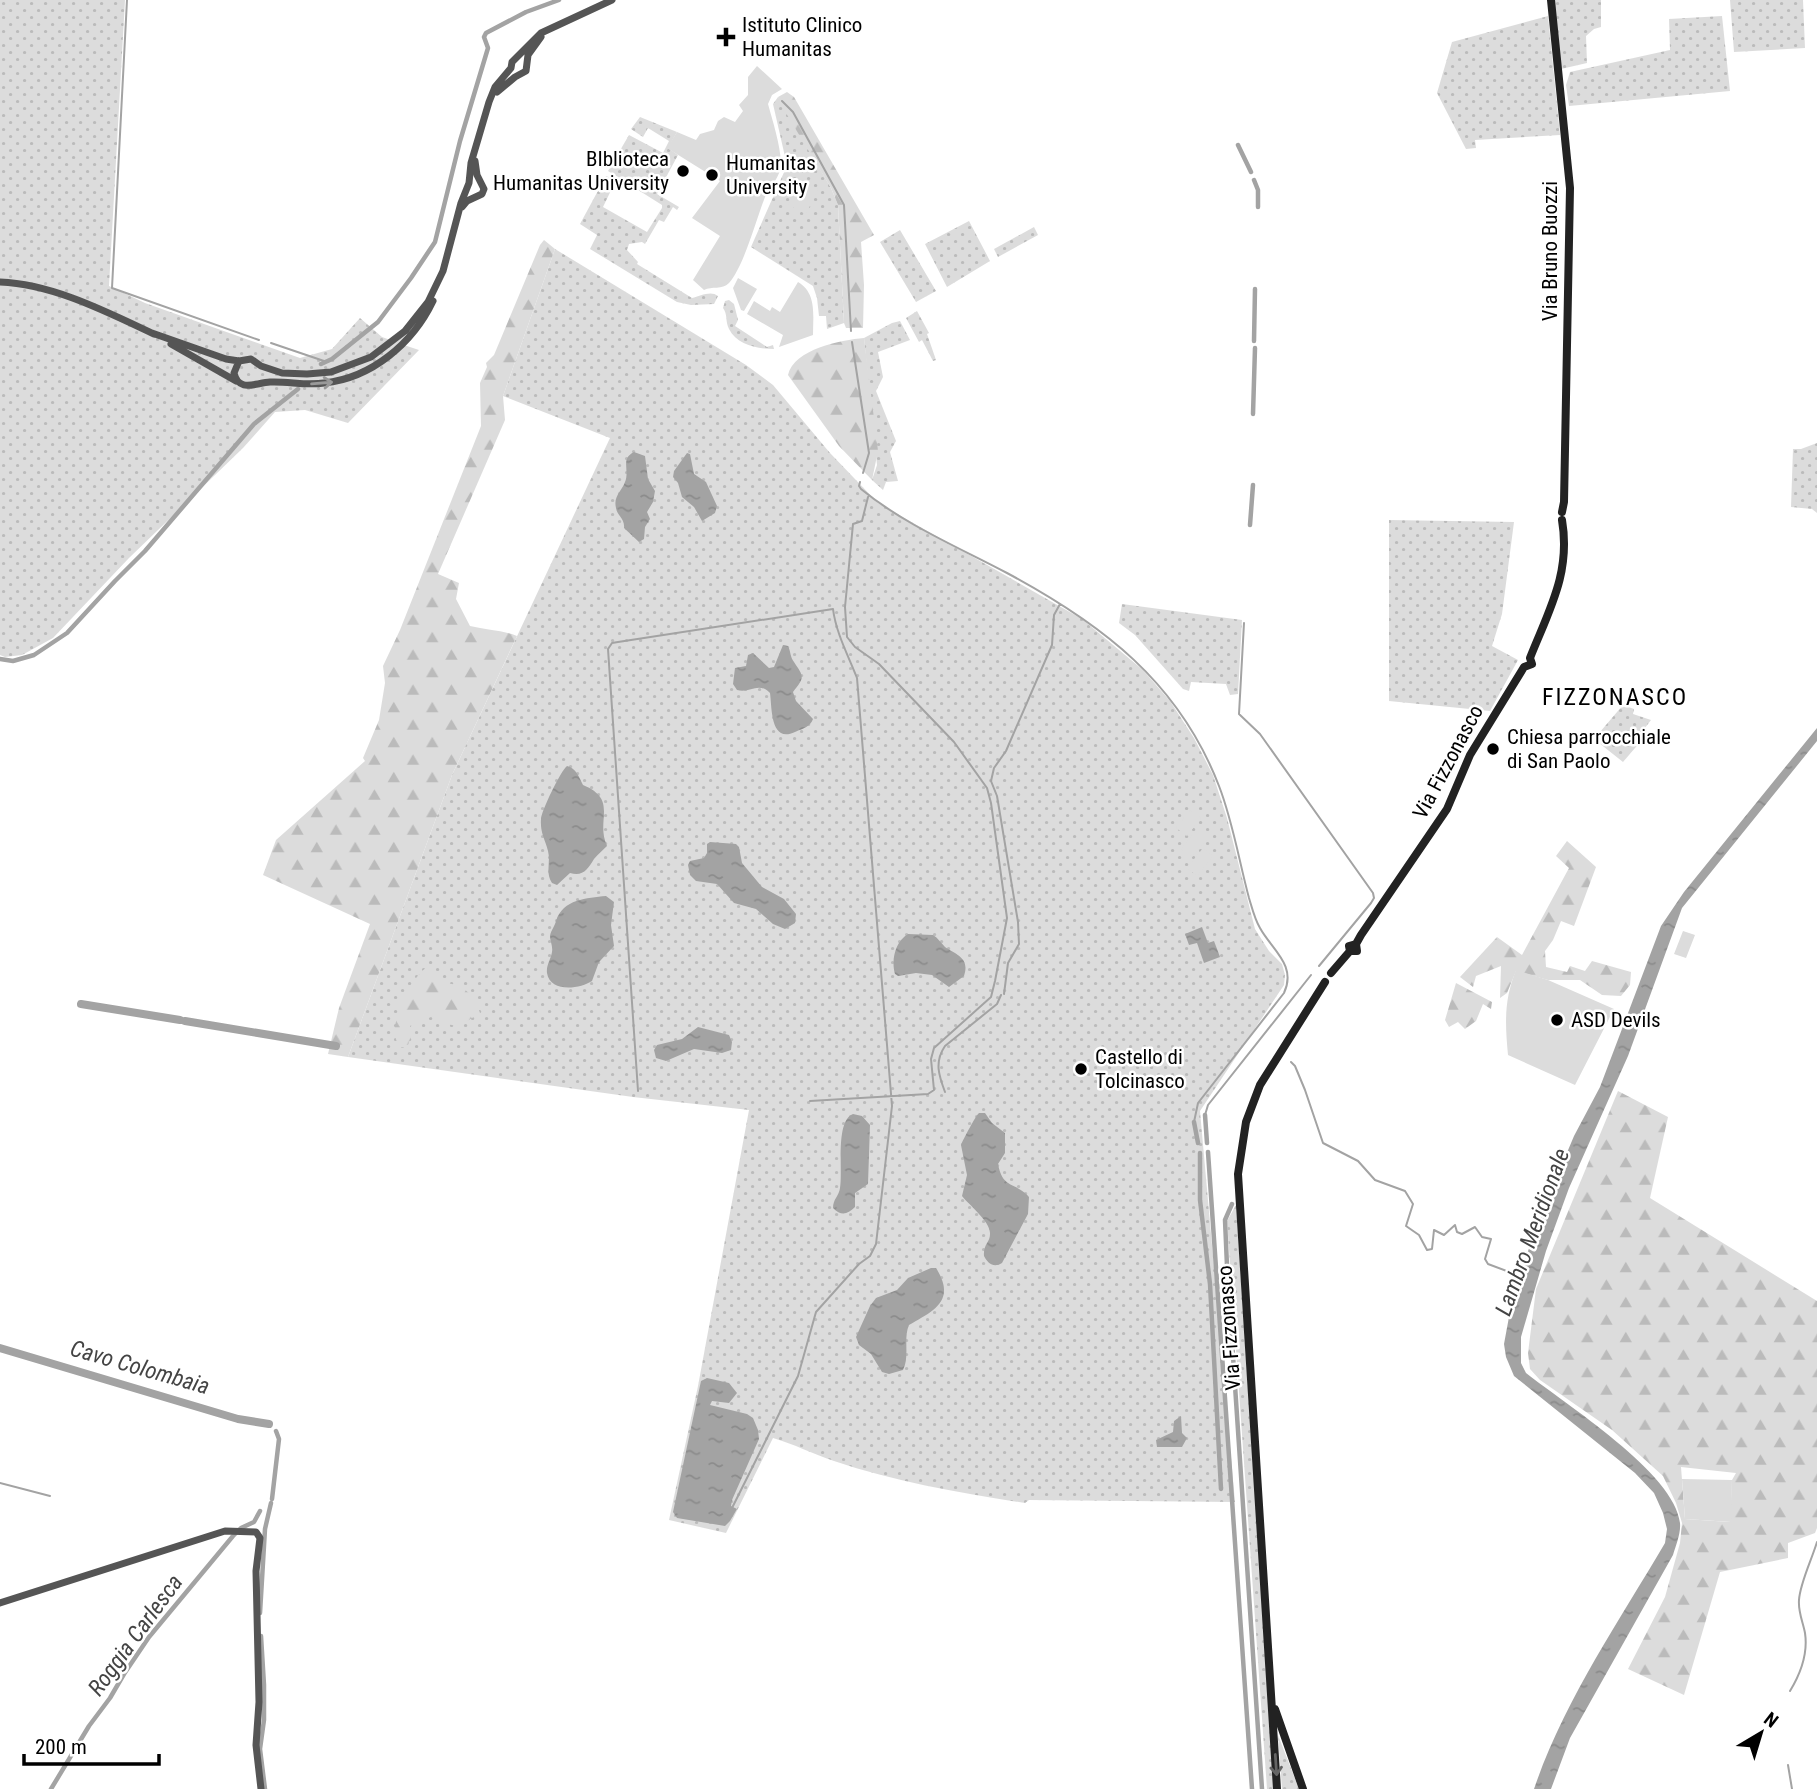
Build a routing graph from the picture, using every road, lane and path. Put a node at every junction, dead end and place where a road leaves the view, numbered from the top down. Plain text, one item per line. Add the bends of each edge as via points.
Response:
1 (612, 0) edge
2 (1551, 0) edge
3 (550, 29) junction
4 (516, 59) junction
5 (527, 63) junction
6 (511, 68) junction
7 (519, 75) junction
8 (493, 94) junction
9 (475, 154) junction
10 (481, 182) junction
11 (468, 186) junction
12 (474, 197) junction
13 (458, 214) junction
14 (443, 271) junction
15 (0, 282) edge
16 (152, 333) junction
17 (239, 361) junction
18 (261, 366) junction
19 (237, 381) junction
20 (254, 385) junction
21 (1564, 513) joint
22 (0, 1603) edge
23 (1271, 1692) junction
24 (261, 1789) edge
25 (1277, 1789) edge
26 (1303, 1789) edge

1 - 3 street
2 - 21 main road, Via Bruno Buozzi via 1570,188
3 - 4 street via 532,40
3 - 5 street via 531,49
4 - 5 street
4 - 6 street
5 - 7 street via 526,71
6 - 7 street
6 - 8 street
7 - 8 street
8 - 9 street
9 - 10 street
9 - 11 street
10 - 11 street via 474,180
10 - 12 street via 484,192
11 - 12 street
11 - 13 street
12 - 13 street
13 - 14 street
14 - 18 street via 418,316 371,357 331,372 307,374
20 -> 14 street via 328,383 376,365 417,329 438,292
15 - 16 street via 58,294
16 - 17 street
16 - 19 street
17 - 18 street via 251,359
17 - 19 street via 234,369
18 - 20 street via 261,377
19 - 20 street
21 - 23 main road, Via Fizzonasco via 1561,581 1530,658 1522,659 1524,667 1470,755 1447,809 1353,948 1331,973 1324,974 1325,982 1260,1085 1246,1122 1238,1174
22 - 24 street via 225,1531 256,1532 260,1538 256,1745
23 -> 25 main road, Via Fizzonasco
23 - 26 main road, Via Fizzonasco

